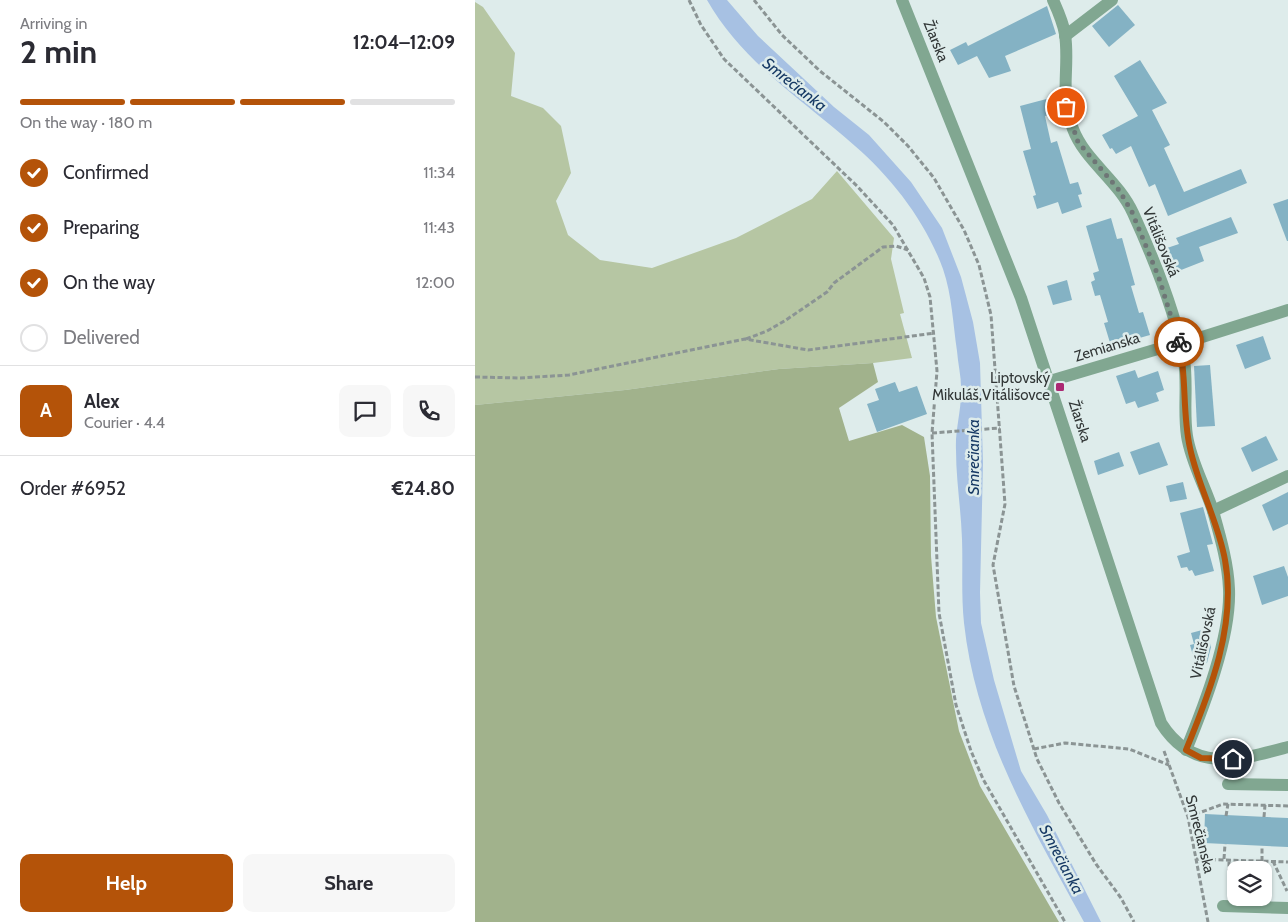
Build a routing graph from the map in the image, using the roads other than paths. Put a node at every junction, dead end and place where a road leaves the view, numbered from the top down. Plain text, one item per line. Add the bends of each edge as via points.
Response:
1 (902, 0) edge
2 (1053, 0) edge
3 (1111, 0) edge
4 (1065, 36) junction
5 (1288, 310) edge
6 (1180, 344) junction
7 (1050, 381) junction
8 (1288, 476) edge
9 (1213, 511) junction
10 (1288, 747) edge
11 (1186, 750) junction
12 (1228, 784) dead end
13 (1288, 785) edge
14 (1223, 906) dead end
15 (1288, 908) edge

1 - 7 street, Žiarska via 996,232
2 - 4 street, Vitálišovská
3 - 4 street
4 - 6 street, Vitálišovská via 1064,83 1072,127 1078,142 1119,190 1132,212 1159,278
5 - 6 street, Zemianska
6 - 7 street, Zemianska
6 - 9 street, Vitálišovská via 1184,360 1187,434
7 - 11 street, Žiarska via 1161,723
8 - 9 street
9 - 11 street, Vitálišovská via 1225,560 1228,615 1206,702
10 - 11 street, Žiarska via 1215,760 1201,758
12 - 13 street
14 - 15 street

